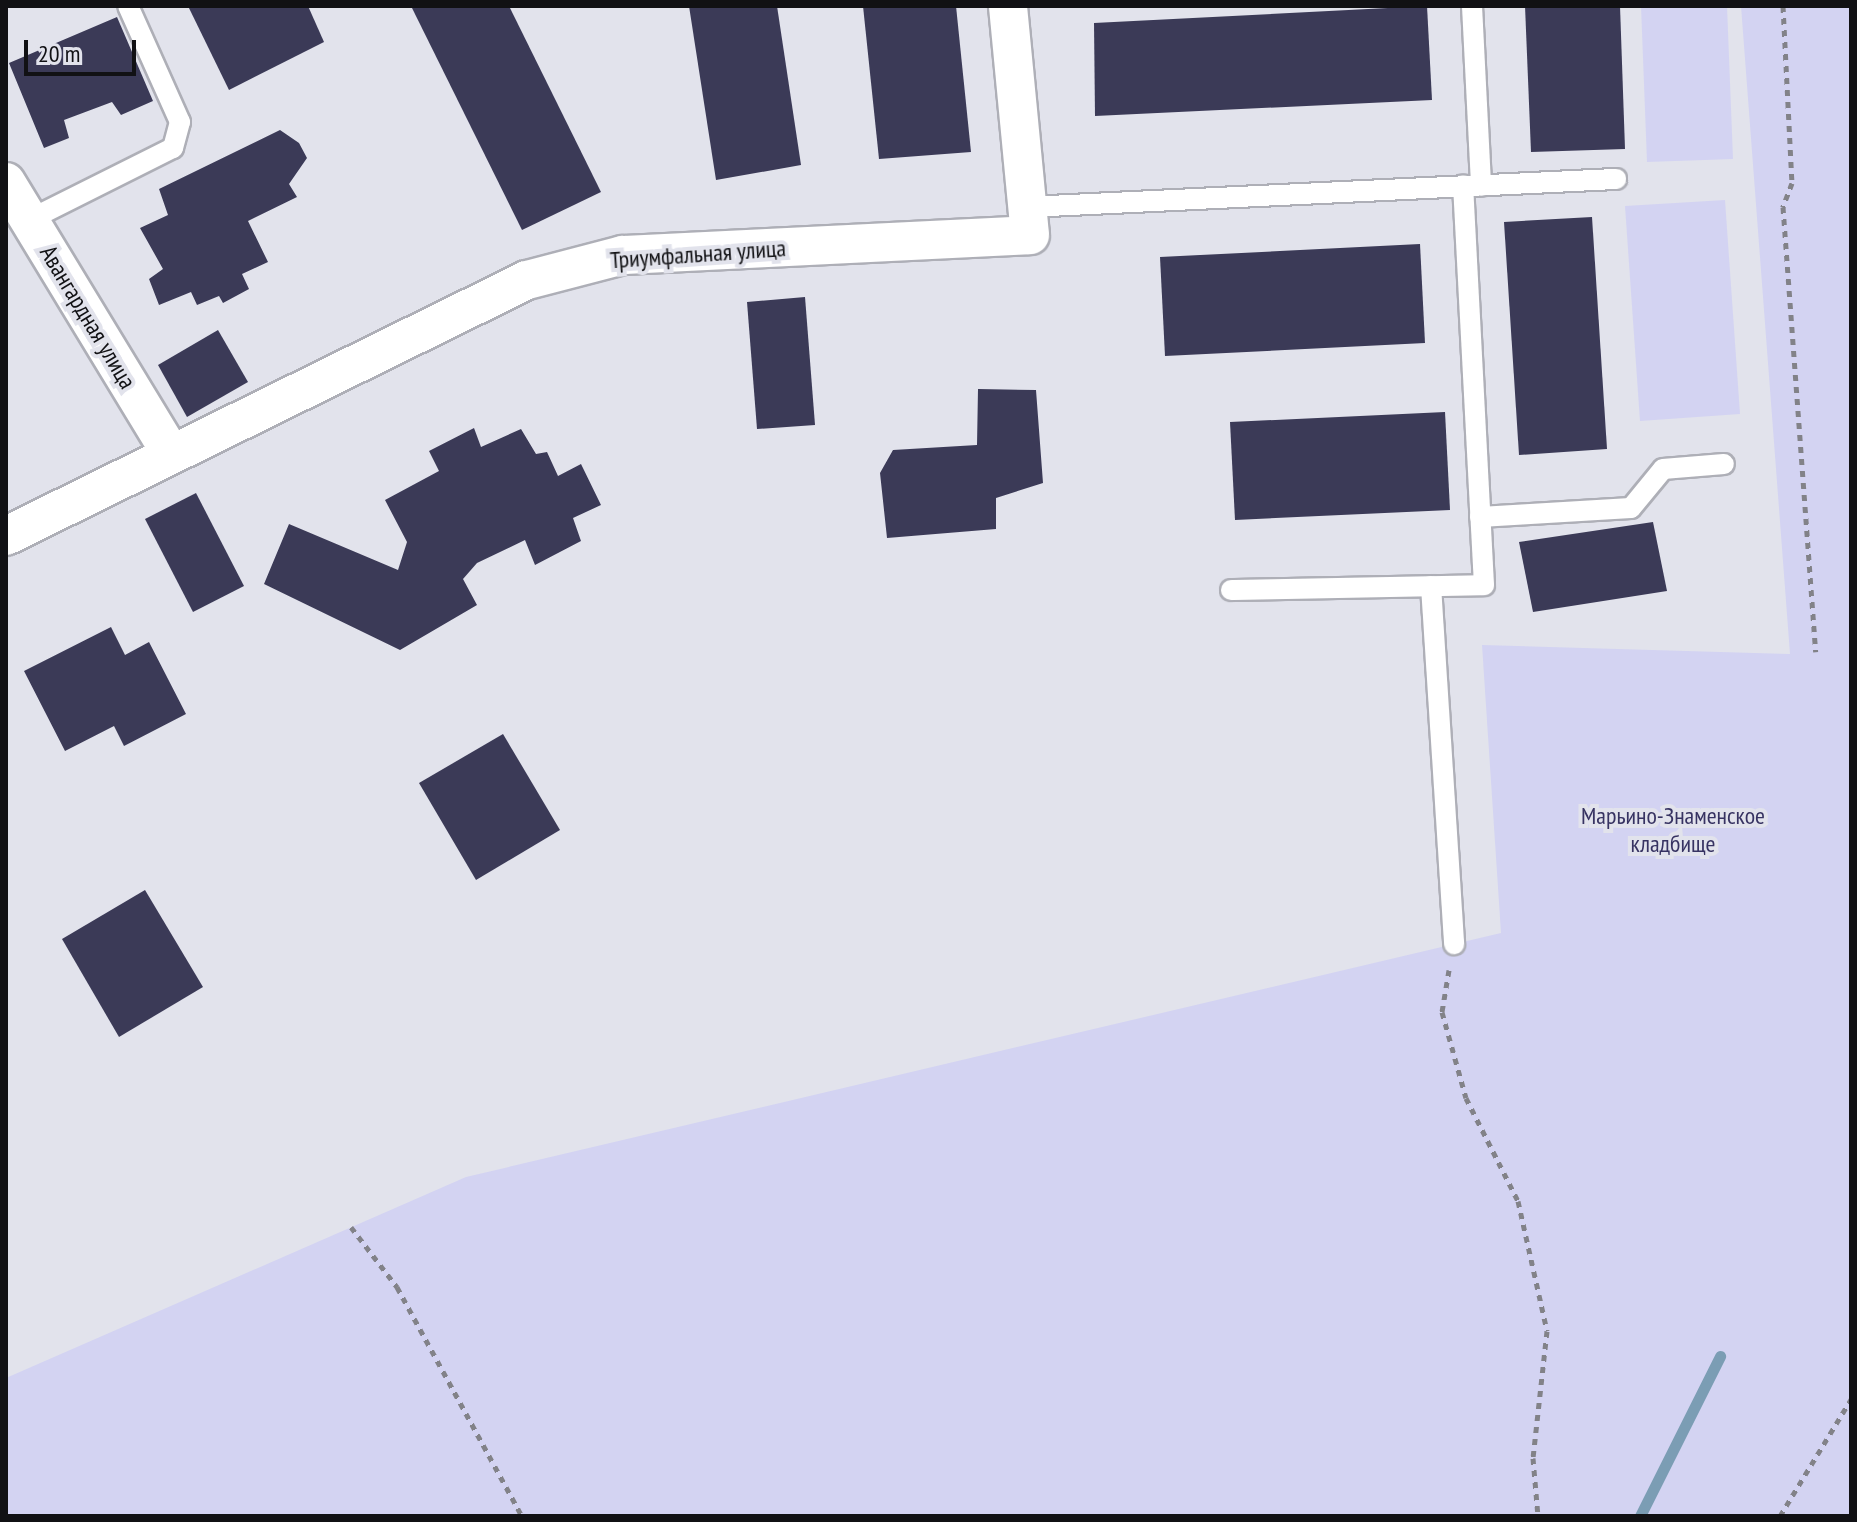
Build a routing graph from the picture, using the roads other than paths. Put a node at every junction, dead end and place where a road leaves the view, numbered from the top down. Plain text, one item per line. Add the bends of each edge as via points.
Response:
1 (128, 6) edge
2 (1008, 6) edge
3 (1472, 6) edge
4 (1616, 179) dead end
5 (6, 182) edge
6 (1472, 186) junction
7 (1028, 207) junction
8 (29, 220) junction
9 (170, 452) junction
10 (1724, 464) dead end
11 (1480, 517) junction
12 (6, 536) edge
13 (1431, 586) junction
14 (1231, 590) dead end
15 (1454, 944) road end

1 - 8 lane via 180,122 173,148
2 - 7 street, Триумфальная улица
3 - 6 lane
4 - 6 lane
5 - 8 street, Авангардная улица
6 - 7 lane
6 - 11 lane
7 - 9 street, Триумфальная улица via 1030,235 623,255 527,280
8 - 9 street, Авангардная улица
9 - 12 street, Триумфальная улица
10 - 11 lane via 1663,469 1631,508
11 - 13 lane via 1484,585
13 - 14 lane
13 - 15 lane

